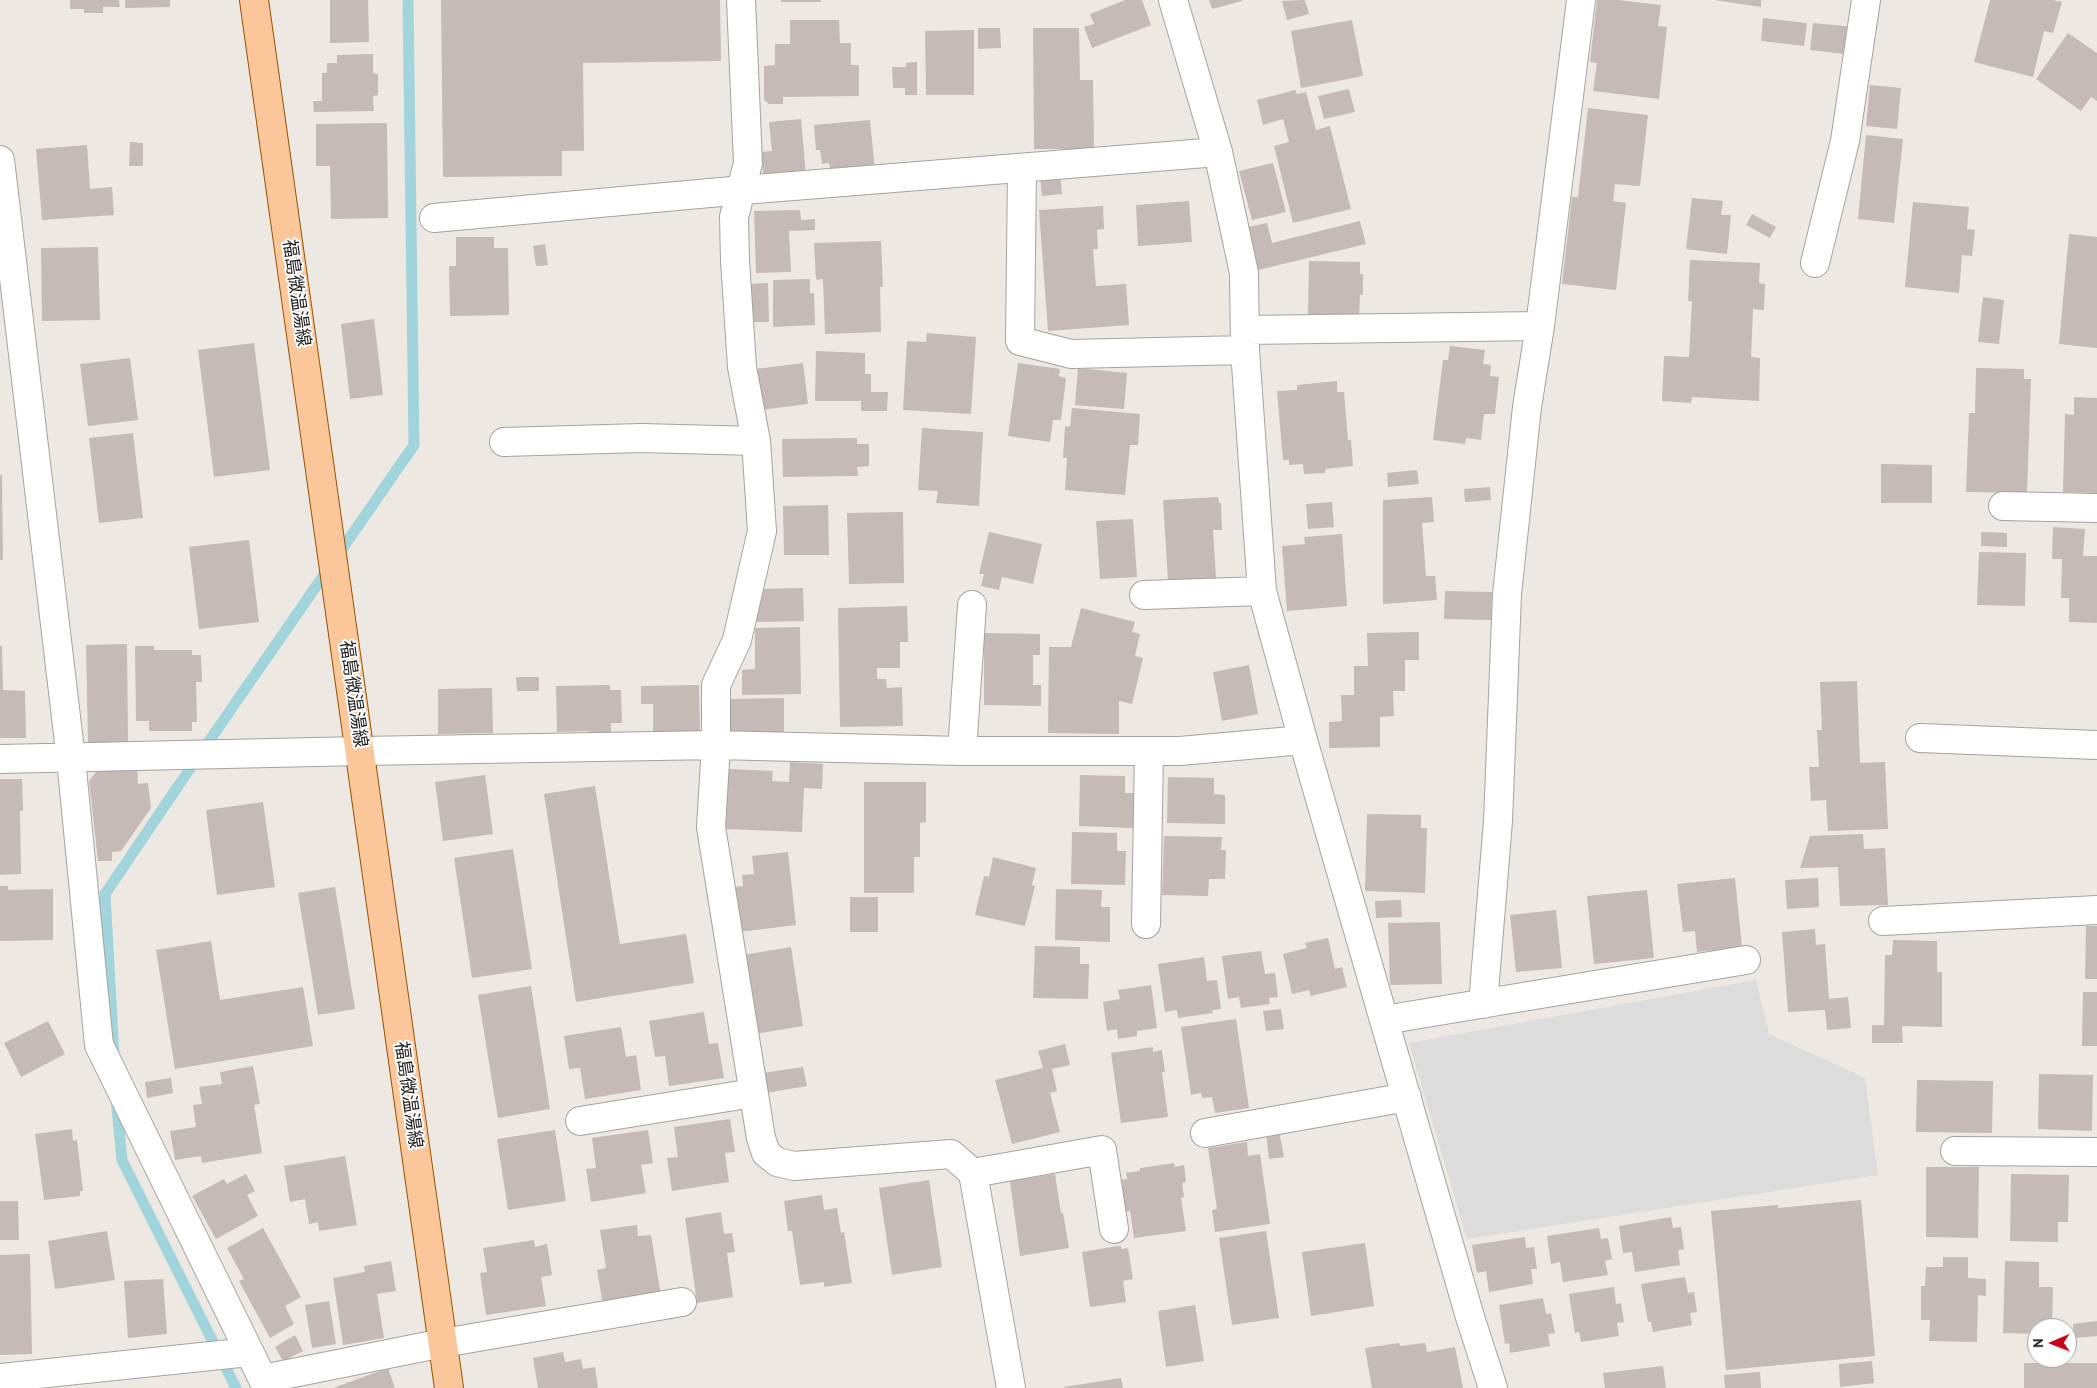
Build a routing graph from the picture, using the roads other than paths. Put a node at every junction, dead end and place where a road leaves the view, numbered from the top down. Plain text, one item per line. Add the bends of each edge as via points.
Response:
1 (254, 0) edge
2 (741, 0) edge
3 (1173, 0) edge
4 (1581, 0) edge
5 (1866, 0) edge
6 (1218, 152) junction
7 (0, 160) edge
8 (1022, 168) junction
9 (742, 190) junction
10 (434, 218) dead end
11 (1815, 263) dead end
12 (1540, 326) junction
13 (1245, 340) junction
14 (756, 441) junction
15 (504, 442) dead end
16 (2003, 506) dead end
17 (2097, 508) edge
18 (1262, 591) junction
19 (1144, 595) dead end
20 (972, 605) dead end
21 (1920, 738) dead end
22 (1303, 740) junction
23 (716, 745) junction
24 (2097, 745) edge
25 (361, 750) junction
26 (962, 751) junction
27 (1150, 751) junction
28 (0, 759) edge
29 (71, 759) junction
30 (2097, 910) edge
31 (1883, 921) dead end
32 (1146, 924) dead end
33 (1746, 960) dead end
34 (1483, 1004) junction
35 (1384, 1020) junction
36 (753, 1093) junction
37 (1407, 1097) junction
38 (580, 1121) dead end
39 (1205, 1133) dead end
40 (1954, 1151) dead end
41 (2097, 1152) edge
42 (974, 1173) junction
43 (1114, 1229) dead end
44 (682, 1302) dead end
45 (443, 1343) junction
46 (249, 1352) junction
47 (0, 1378) edge
48 (265, 1384) edge
49 (449, 1388) edge
50 (1011, 1388) edge
51 (1493, 1388) edge

1 - 25 main road, 福島微温湯線
2 - 9 street via 748,163
3 - 6 street
4 - 12 street
5 - 11 street via 1845,141
6 - 8 street
6 - 13 street via 1244,273
7 - 29 street
8 - 9 street
8 - 13 street via 1020,341 1071,354
9 - 10 street
9 - 14 street via 734,217 735,260 742,367
12 - 13 street
12 - 34 street via 1527,407 1507,594 1498,821
13 - 18 street
14 - 15 street via 641,438
14 - 23 street via 762,531 737,640 716,684
16 - 17 street
18 - 19 street
18 - 22 street
20 - 26 street
21 - 24 street
22 - 27 street
22 - 35 street
23 - 25 street
23 - 26 street
23 - 36 street via 711,827
25 - 29 street
25 - 45 main road, 福島微温湯線
26 - 27 street
27 - 32 street
28 - 29 street
29 - 46 street via 98,1045
30 - 31 street
33 - 34 street
34 - 35 street
35 - 37 street
36 - 38 street
36 - 42 street via 766,1153 777,1162 794,1166 951,1154
37 - 39 street
37 - 51 street
40 - 41 street
42 - 43 street via 1102,1150
42 - 50 street
44 - 45 street
45 - 48 street
45 - 49 main road, 福島微温湯線
46 - 47 street
46 - 48 street

